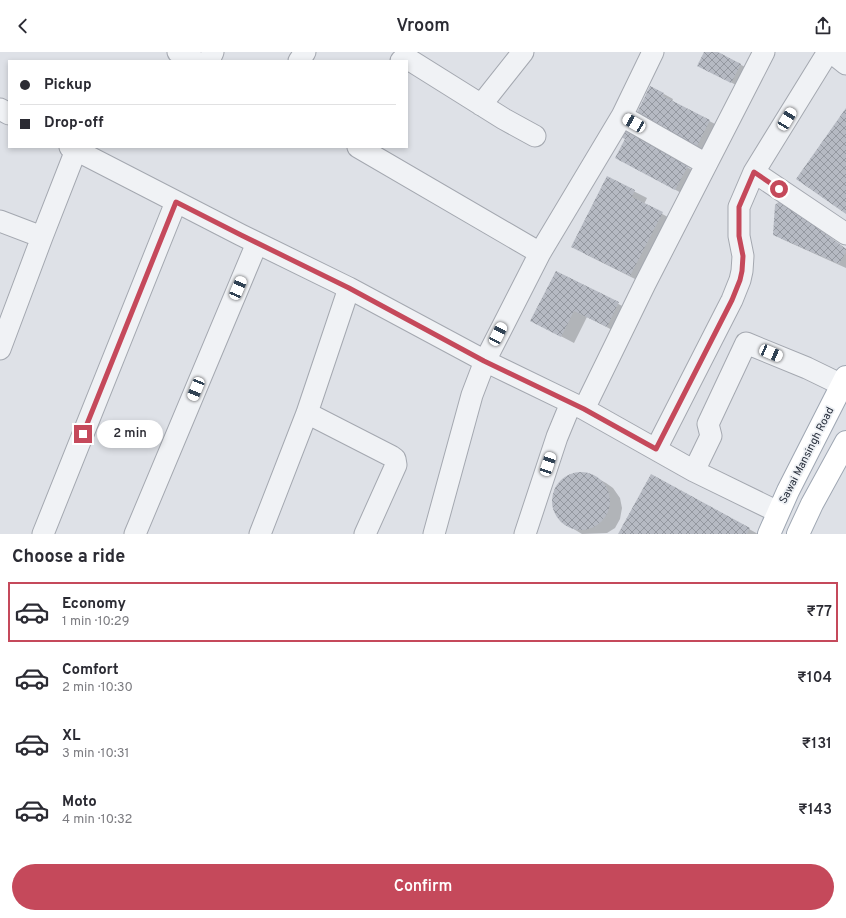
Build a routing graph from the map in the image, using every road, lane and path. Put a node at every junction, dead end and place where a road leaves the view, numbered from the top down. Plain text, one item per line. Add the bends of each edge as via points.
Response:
1 (178, 52) edge
2 (522, 52) edge
3 (653, 52) edge
4 (764, 52) edge
5 (829, 52) edge
6 (405, 57) edge
7 (193, 60) edge
8 (846, 64) edge
9 (482, 104) junction
10 (622, 116) junction
11 (535, 136) dead end
12 (360, 148) edge
13 (73, 149) edge
14 (706, 164) junction
15 (754, 172) junction
16 (176, 202) junction
17 (0, 221) edge
18 (846, 234) edge
19 (42, 237) junction
20 (257, 243) junction
21 (540, 252) junction
22 (349, 288) junction
23 (8, 304) edge
24 (0, 349) edge
25 (484, 361) junction
26 (844, 381) edge
27 (577, 406) junction
28 (307, 413) junction
29 (846, 442) edge
30 (656, 449) junction
31 (694, 471) junction
32 (778, 512) junction
33 (43, 534) edge
34 (135, 534) edge
35 (260, 534) edge
36 (365, 534) edge
37 (434, 534) edge
38 (525, 534) edge
39 (769, 534) edge
40 (798, 534) edge

1 - 7 street
2 - 9 street
3 - 10 street
4 - 14 street
5 - 8 street
5 - 15 street
6 - 9 street
9 - 11 street
10 - 14 street
10 - 21 street
12 - 21 street
13 - 16 street
13 - 19 street
14 - 27 street via 645,284
15 - 18 street
15 - 30 street via 739,207 739,236 743,256 740,280
16 - 20 street
16 - 33 street
17 - 19 street
19 - 23 street
20 - 22 street
20 - 34 street
21 - 25 street
22 - 25 street
22 - 28 street
23 - 24 street
25 - 27 street
25 - 37 street via 472,395
26 - 31 street via 746,343 708,424 712,436
26 - 32 main road, Sawai Mansingh Road
27 - 30 street
27 - 38 street via 557,437
28 - 35 street
28 - 36 street via 395,459 396,465
29 - 40 main road
30 - 31 street
31 - 32 street
32 - 39 main road, Sawai Mansingh Road

